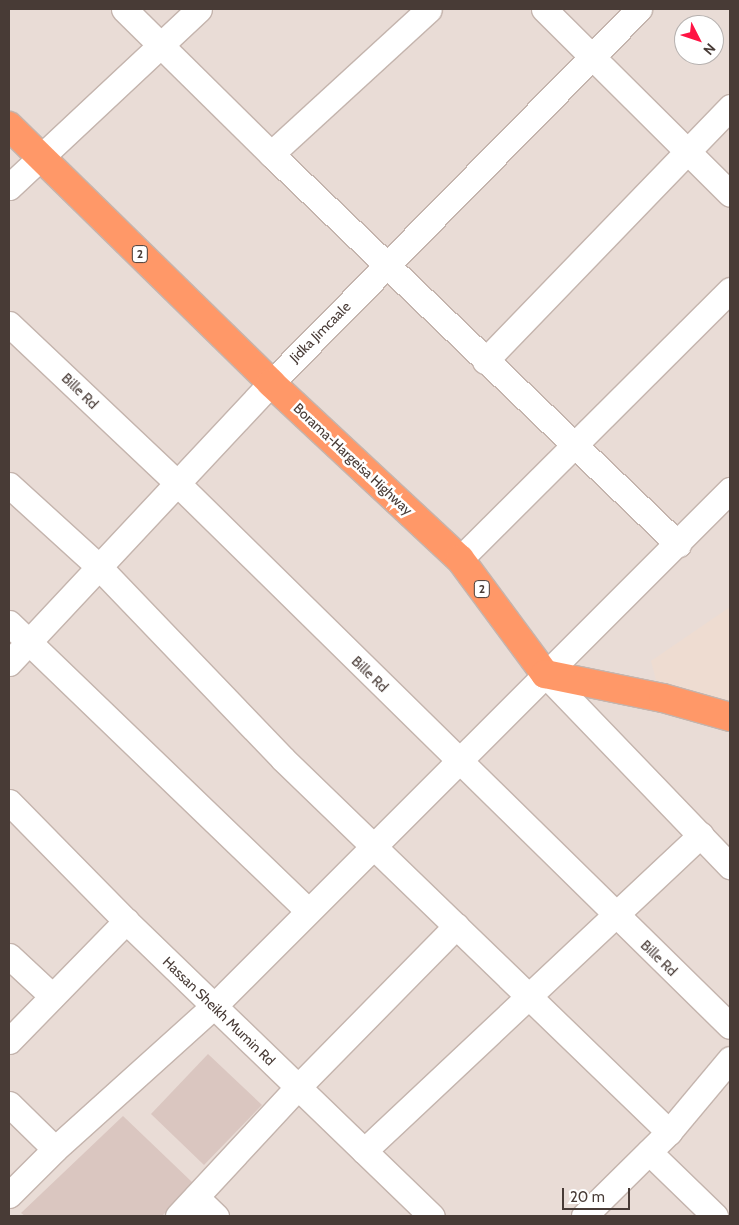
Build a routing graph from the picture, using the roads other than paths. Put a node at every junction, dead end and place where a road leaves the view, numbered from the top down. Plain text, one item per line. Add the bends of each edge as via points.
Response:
1 (124, 9) edge
2 (199, 9) edge
3 (429, 9) edge
4 (544, 9) edge
5 (639, 9) edge
6 (161, 44) junction
7 (591, 58) junction
8 (730, 107) edge
9 (9, 126) edge
10 (686, 152) junction
11 (271, 154) junction
12 (40, 156) junction
13 (9, 187) edge
14 (730, 194) edge
15 (386, 266) junction
16 (730, 290) edge
17 (9, 324) edge
18 (485, 361) junction
19 (271, 382) junction
20 (574, 447) junction
21 (176, 482) junction
22 (9, 485) edge
23 (730, 490) edge
24 (678, 544) junction
25 (460, 559) junction
26 (98, 566) junction
27 (9, 623) edge
28 (29, 642) junction
29 (9, 663) edge
30 (545, 674) junction
31 (730, 717) edge
32 (459, 759) junction
33 (9, 802) edge
34 (701, 835) junction
35 (372, 846) junction
36 (730, 866) edge
37 (308, 911) junction
38 (615, 915) junction
39 (126, 920) junction
40 (456, 926) junction
41 (9, 956) edge
42 (52, 996) junction
43 (529, 996) junction
44 (214, 1006) junction
45 (730, 1026) edge
46 (9, 1041) edge
47 (730, 1060) edge
48 (298, 1087) junction
49 (9, 1104) edge
50 (670, 1132) junction
51 (55, 1149) junction
52 (364, 1151) junction
53 (650, 1152) junction
54 (9, 1196) edge
55 (196, 1197) junction
56 (178, 1216) edge
57 (216, 1216) edge
58 (432, 1216) edge
59 (584, 1216) edge
60 (716, 1216) edge

1 - 6 street
2 - 6 street
3 - 11 street
4 - 7 street
5 - 7 street, Jidka Jimcaale
6 - 11 street
6 - 12 street
7 - 10 street
7 - 15 street, Jidka Jimcaale
8 - 10 street
9 - 12 highway, Borama-Hargeisa Highway / 2
10 - 14 street
10 - 18 street
11 - 15 street
12 - 13 street
12 - 19 highway, Borama-Hargeisa Highway / 2
15 - 18 street
15 - 19 street, Jidka Jimcaale
16 - 20 street
17 - 21 street, Bille Rd
18 - 20 street
19 - 21 street, Jidka Jimcaale
19 - 25 highway, Borama-Hargeisa Highway / 2
20 - 24 street
20 - 25 street
21 - 26 street, Jidka Jimcaale
21 - 32 street, Bille Rd
22 - 26 street
23 - 24 street
24 - 30 street
25 - 30 highway, Borama-Hargeisa Highway / 2
26 - 28 street, Jidka Jimcaale
26 - 35 street via 283,759
27 - 28 street
28 - 29 street, Jidka Jimcaale
28 - 37 street
30 - 31 highway via 663,698
30 - 32 street
30 - 34 street
32 - 35 street
32 - 38 street, Bille Rd
33 - 39 street, Hassan Sheikh Mumin Rd
34 - 36 street
34 - 38 street
35 - 37 street
35 - 40 street
37 - 44 street
38 - 43 street
38 - 45 street, Bille Rd
39 - 42 street
39 - 44 street, Hassan Sheikh Mumin Rd
40 - 43 street
40 - 48 street
41 - 42 street
42 - 46 street
43 - 50 street
43 - 52 street
44 - 48 street, Hassan Sheikh Mumin Rd
44 - 51 street
47 - 50 street
48 - 52 street, Hassan Sheikh Mumin Rd
48 - 55 street
49 - 51 street
50 - 53 street
51 - 54 street
52 - 58 street, Hassan Sheikh Mumin Rd
53 - 59 street
53 - 60 street
55 - 56 street
55 - 57 street

